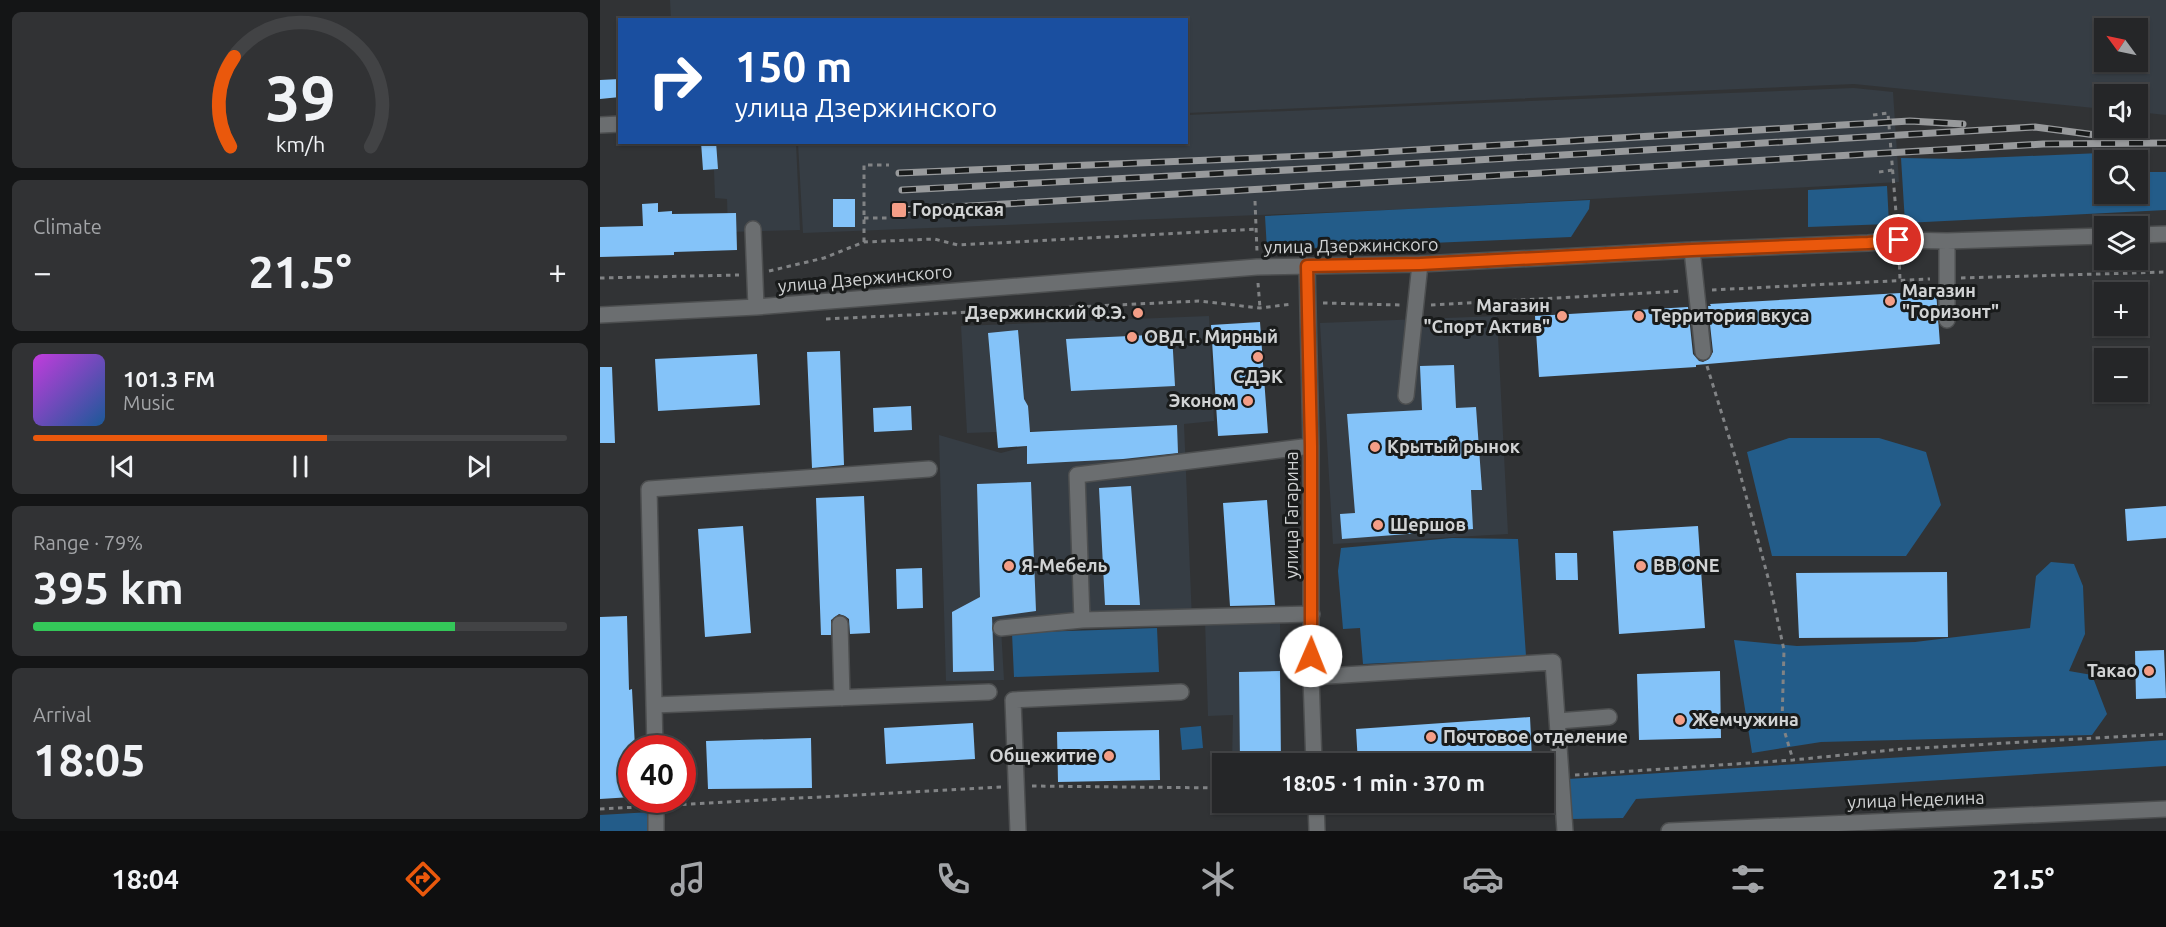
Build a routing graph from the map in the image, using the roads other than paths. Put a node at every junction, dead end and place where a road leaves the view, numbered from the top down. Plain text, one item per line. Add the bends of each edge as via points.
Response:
1 (618, 124) edge
2 (600, 125) edge
3 (753, 229) dead end
4 (2166, 234) edge
5 (2148, 235) edge
6 (2094, 236) edge
7 (1947, 241) junction
8 (1692, 250) junction
9 (1420, 264) junction
10 (1307, 266) junction
11 (756, 307) junction
12 (600, 315) edge
13 (1947, 320) dead end
14 (1702, 352) road end
15 (1406, 396) dead end
16 (1311, 446) junction
17 (929, 470) dead end
18 (1312, 614) junction
19 (1082, 620) junction
20 (840, 624) dead end
21 (1001, 628) dead end
22 (1311, 677) junction
23 (988, 692) dead end
24 (1181, 692) dead end
25 (842, 698) junction
26 (654, 705) junction
27 (1609, 717) dead end
28 (1558, 721) junction
29 (655, 735) edge
30 (1314, 753) edge
31 (2166, 809) edge
32 (656, 813) edge
33 (1316, 813) edge
34 (1804, 828) edge
35 (656, 831) edge
36 (1018, 831) edge
37 (1317, 831) edge
38 (1565, 831) edge
39 (1669, 831) edge

1 - 2 street
3 - 11 street
4 - 5 street
6 - 7 street, улица Дзержинского
7 - 8 street, улица Дзержинского
7 - 13 street
8 - 9 street, улица Дзержинского
8 - 14 street
9 - 10 street, улица Дзержинского
9 - 15 street
10 - 11 street, улица Дзержинского
10 - 16 street, улица Гагарина
11 - 12 street, улица Дзержинского
16 - 18 street, улица Гагарина
16 - 19 street via 1077,475
17 - 26 street via 649,489
18 - 19 street
18 - 22 street, улица Гагарина
19 - 21 street
20 - 25 street
22 - 28 street via 1553,662
22 - 30 street, улица Гагарина
23 - 25 street
24 - 36 street via 1013,700
25 - 26 street
26 - 29 street
27 - 28 street
28 - 38 street
31 - 34 street, улица Неделина
32 - 35 street
33 - 37 street
34 - 39 street, улица Неделина

